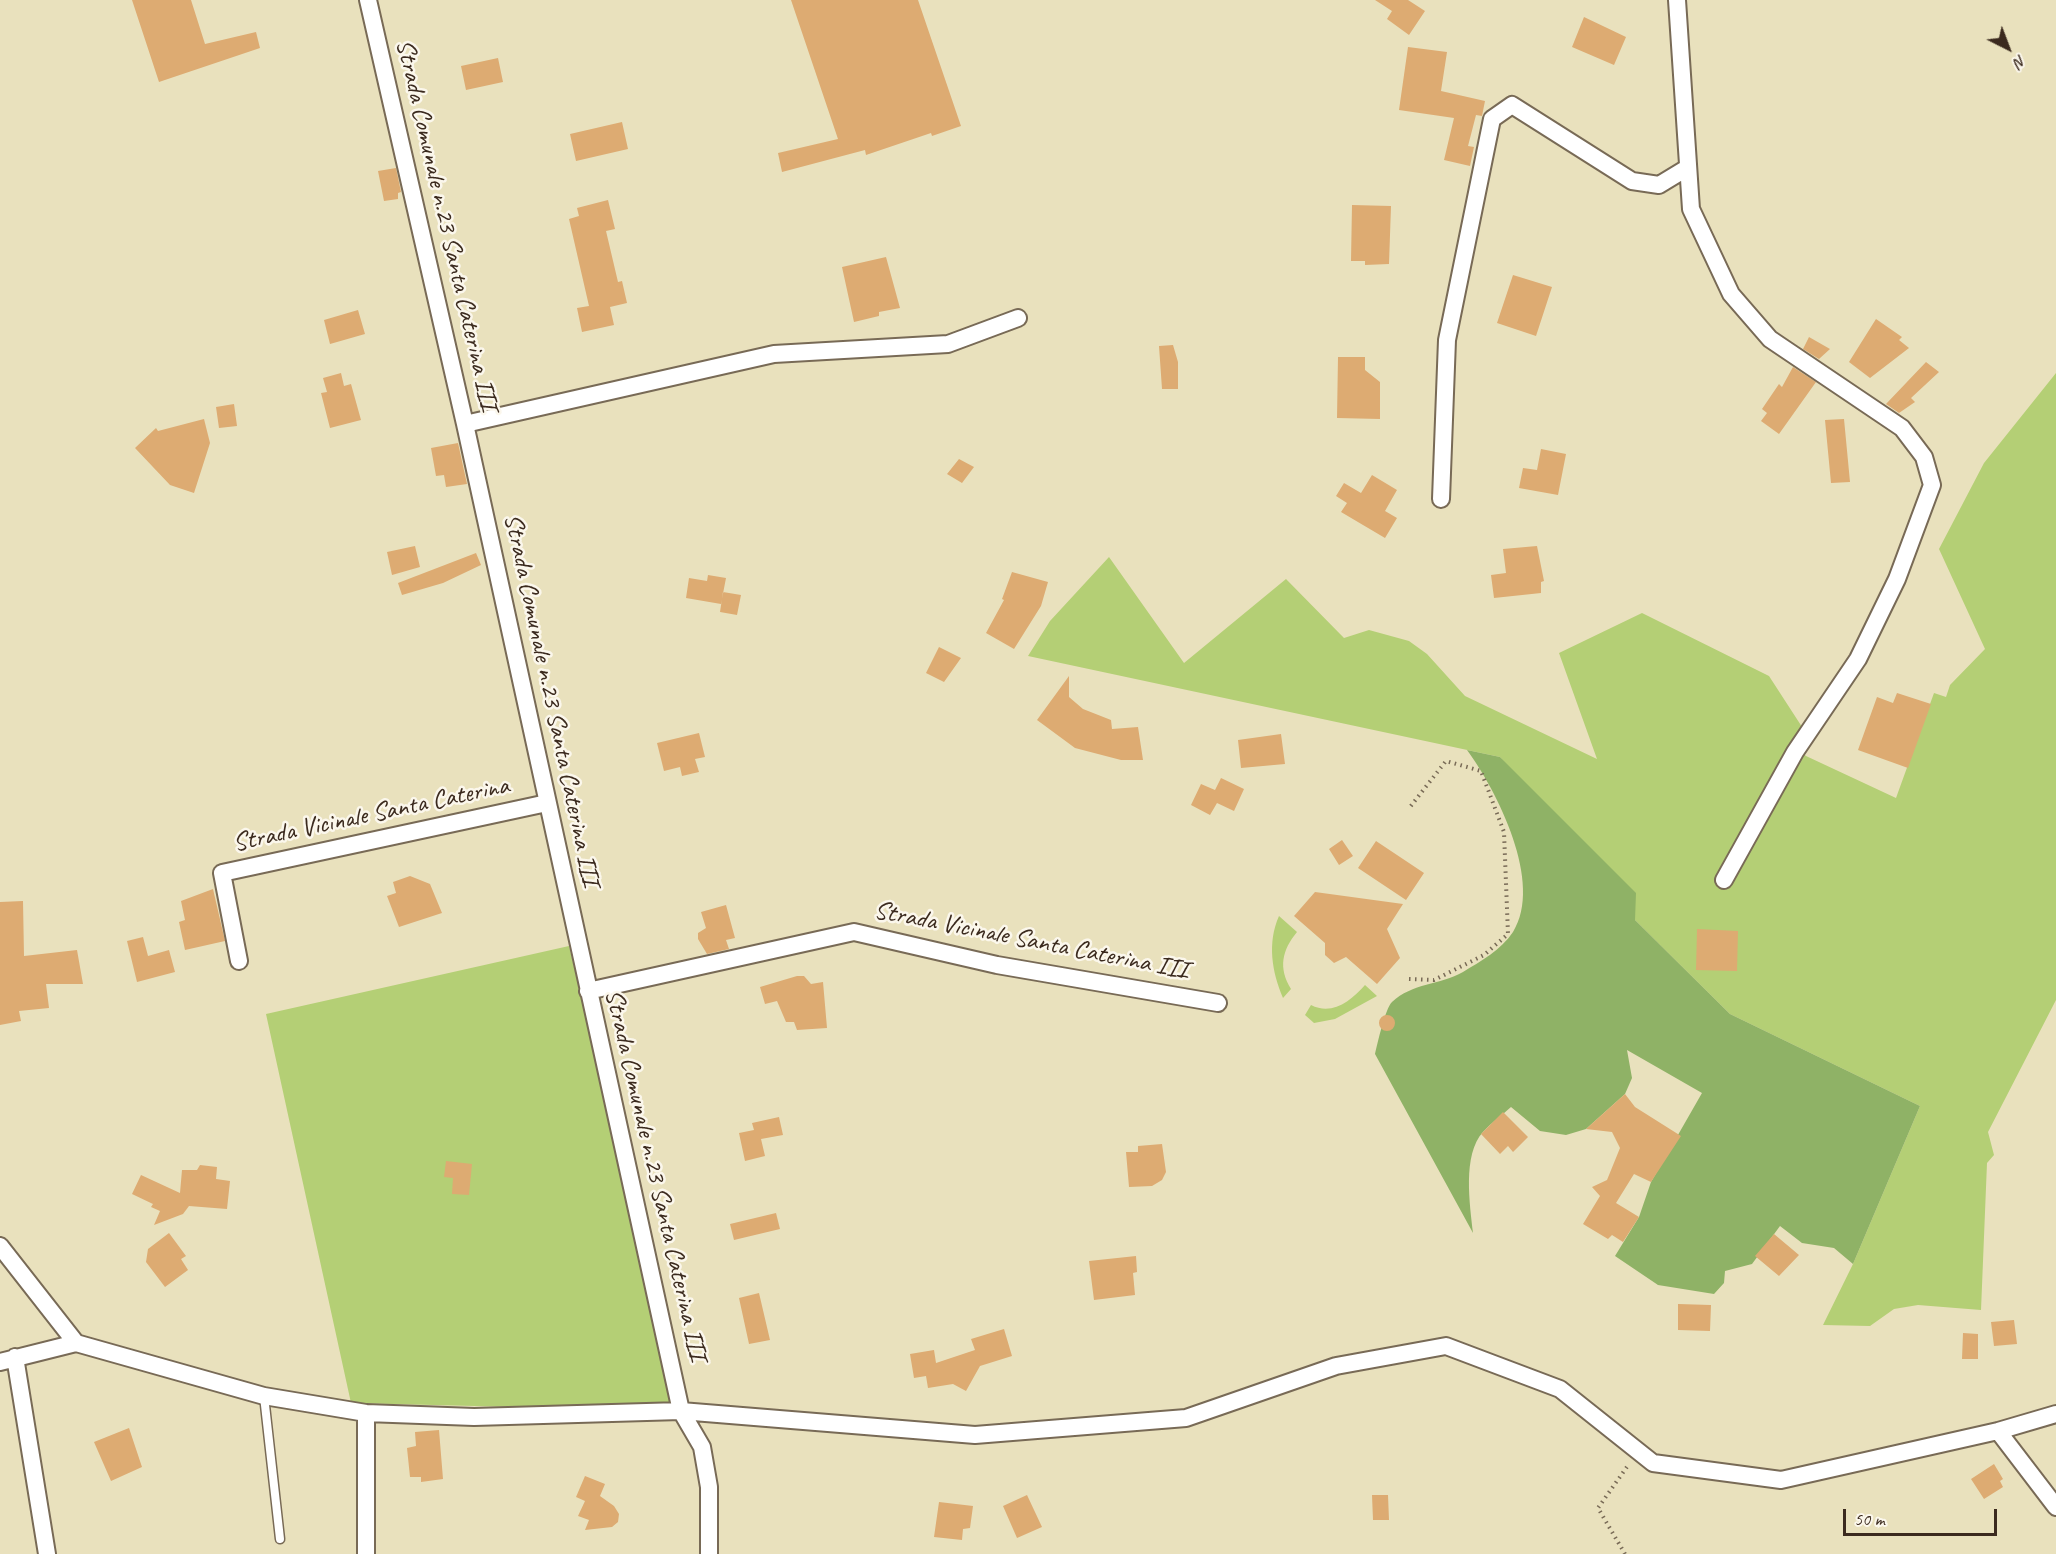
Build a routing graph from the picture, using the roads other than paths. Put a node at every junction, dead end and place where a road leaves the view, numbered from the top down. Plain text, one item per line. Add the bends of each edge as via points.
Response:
1 (368, 0) edge
2 (1677, 0) edge
3 (1687, 168) junction
4 (1018, 318) dead end
5 (465, 424) junction
6 (1442, 499) dead end
7 (547, 803) junction
8 (1724, 880) dead end
9 (239, 961) dead end
10 (588, 991) junction
11 (1218, 1003) dead end
12 (0, 1246) edge
13 (76, 1343) junction
14 (8, 1360) edge
15 (264, 1396) junction
16 (681, 1411) junction
17 (366, 1413) junction
18 (2056, 1414) edge
19 (1998, 1431) junction
20 (2056, 1507) edge
21 (280, 1539) dead end
22 (47, 1554) edge
23 (366, 1554) edge
24 (709, 1554) edge

1 - 5 street, Strada Comunale n.23 Santa Caterina III
2 - 3 street
3 - 6 street via 1659,185 1632,181 1512,105 1492,119 1447,340
3 - 8 street via 1691,209 1731,294 1770,339 1902,428 1924,457 1932,485 1897,579 1858,659 1795,752
4 - 5 street via 948,344 774,354
5 - 7 street, Strada Comunale n.23 Santa Caterina III
7 - 9 street, Strada Vicinale Santa Caterina via 222,873
7 - 10 street, Strada Comunale n.23 Santa Caterina III
10 - 11 street, Strada Vicinale Santa Caterina III via 854,932 997,965
10 - 16 street, Strada Comunale n.23 Santa Caterina III
12 - 13 street
13 - 14 street
13 - 15 street
14 - 22 street
15 - 17 street
15 - 21 lane
16 - 17 street via 474,1417
16 - 19 street via 975,1435 1175,1419 1336,1366 1446,1346 1560,1389 1653,1463 1781,1480
16 - 24 street, Strada Comunale n.23 Santa Caterina III via 702,1448 709,1487
17 - 23 street
18 - 19 street
19 - 20 street

